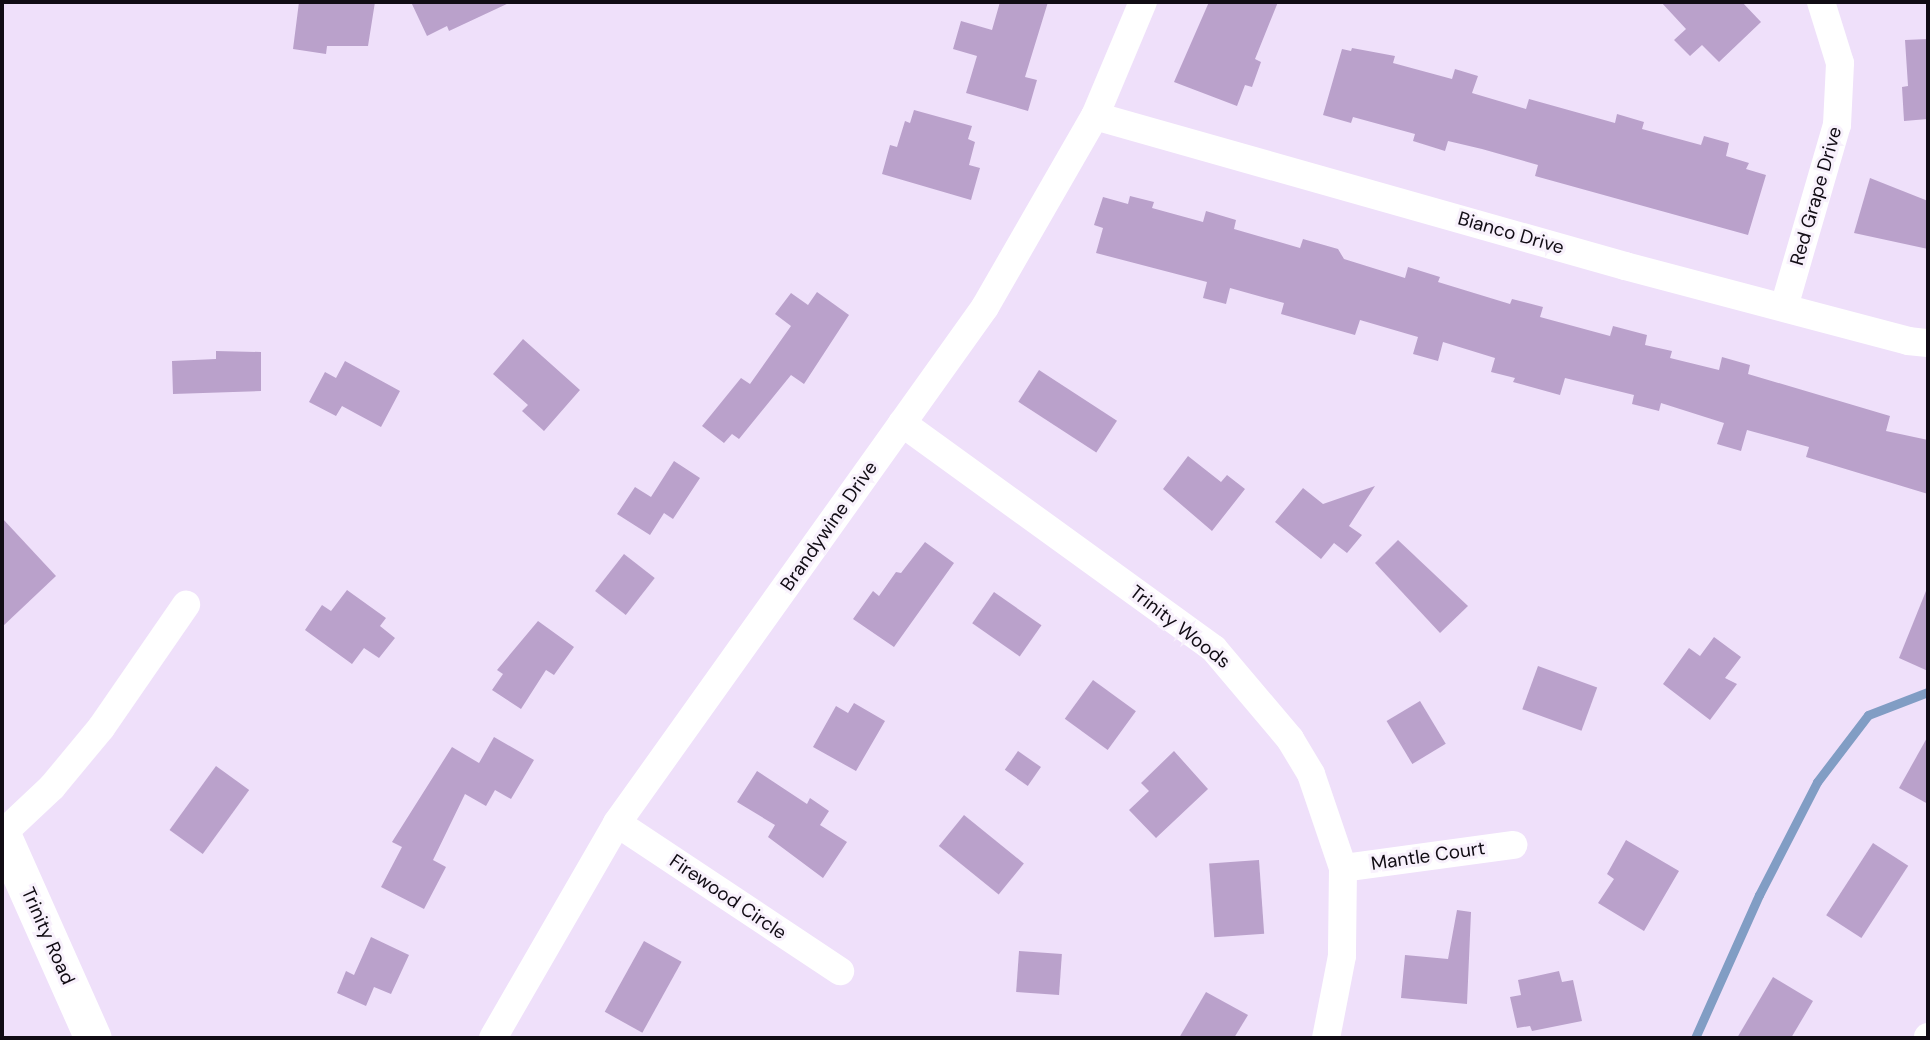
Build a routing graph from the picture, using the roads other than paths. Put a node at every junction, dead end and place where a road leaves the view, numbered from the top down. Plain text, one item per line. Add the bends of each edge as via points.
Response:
1 (1143, 2) edge
2 (1821, 2) edge
3 (1095, 116) junction
4 (1784, 307) junction
5 (1928, 343) edge
6 (902, 423) junction
7 (186, 605) dead end
8 (617, 823) junction
9 (2, 834) edge
10 (1513, 845) dead end
11 (1343, 868) junction
12 (840, 971) dead end
13 (93, 1038) edge
14 (493, 1038) edge
15 (1326, 1038) edge

1 - 3 street, Brandywine Drive
2 - 4 street, Red Grape Drive via 1840,63 1837,125
3 - 4 street, Bianco Drive
3 - 6 street, Brandywine Drive via 992,296
4 - 5 street, Bianco Drive
6 - 8 street, Brandywine Drive
6 - 11 street, Trinity Woods via 1213,649 1242,677 1311,774
7 - 9 street via 101,727 52,787
8 - 12 street, Firewood Circle
8 - 14 street, Brandywine Drive
9 - 13 main road, Trinity Road
10 - 11 street, Mantle Court
11 - 15 street, Trinity Woods via 1342,956

